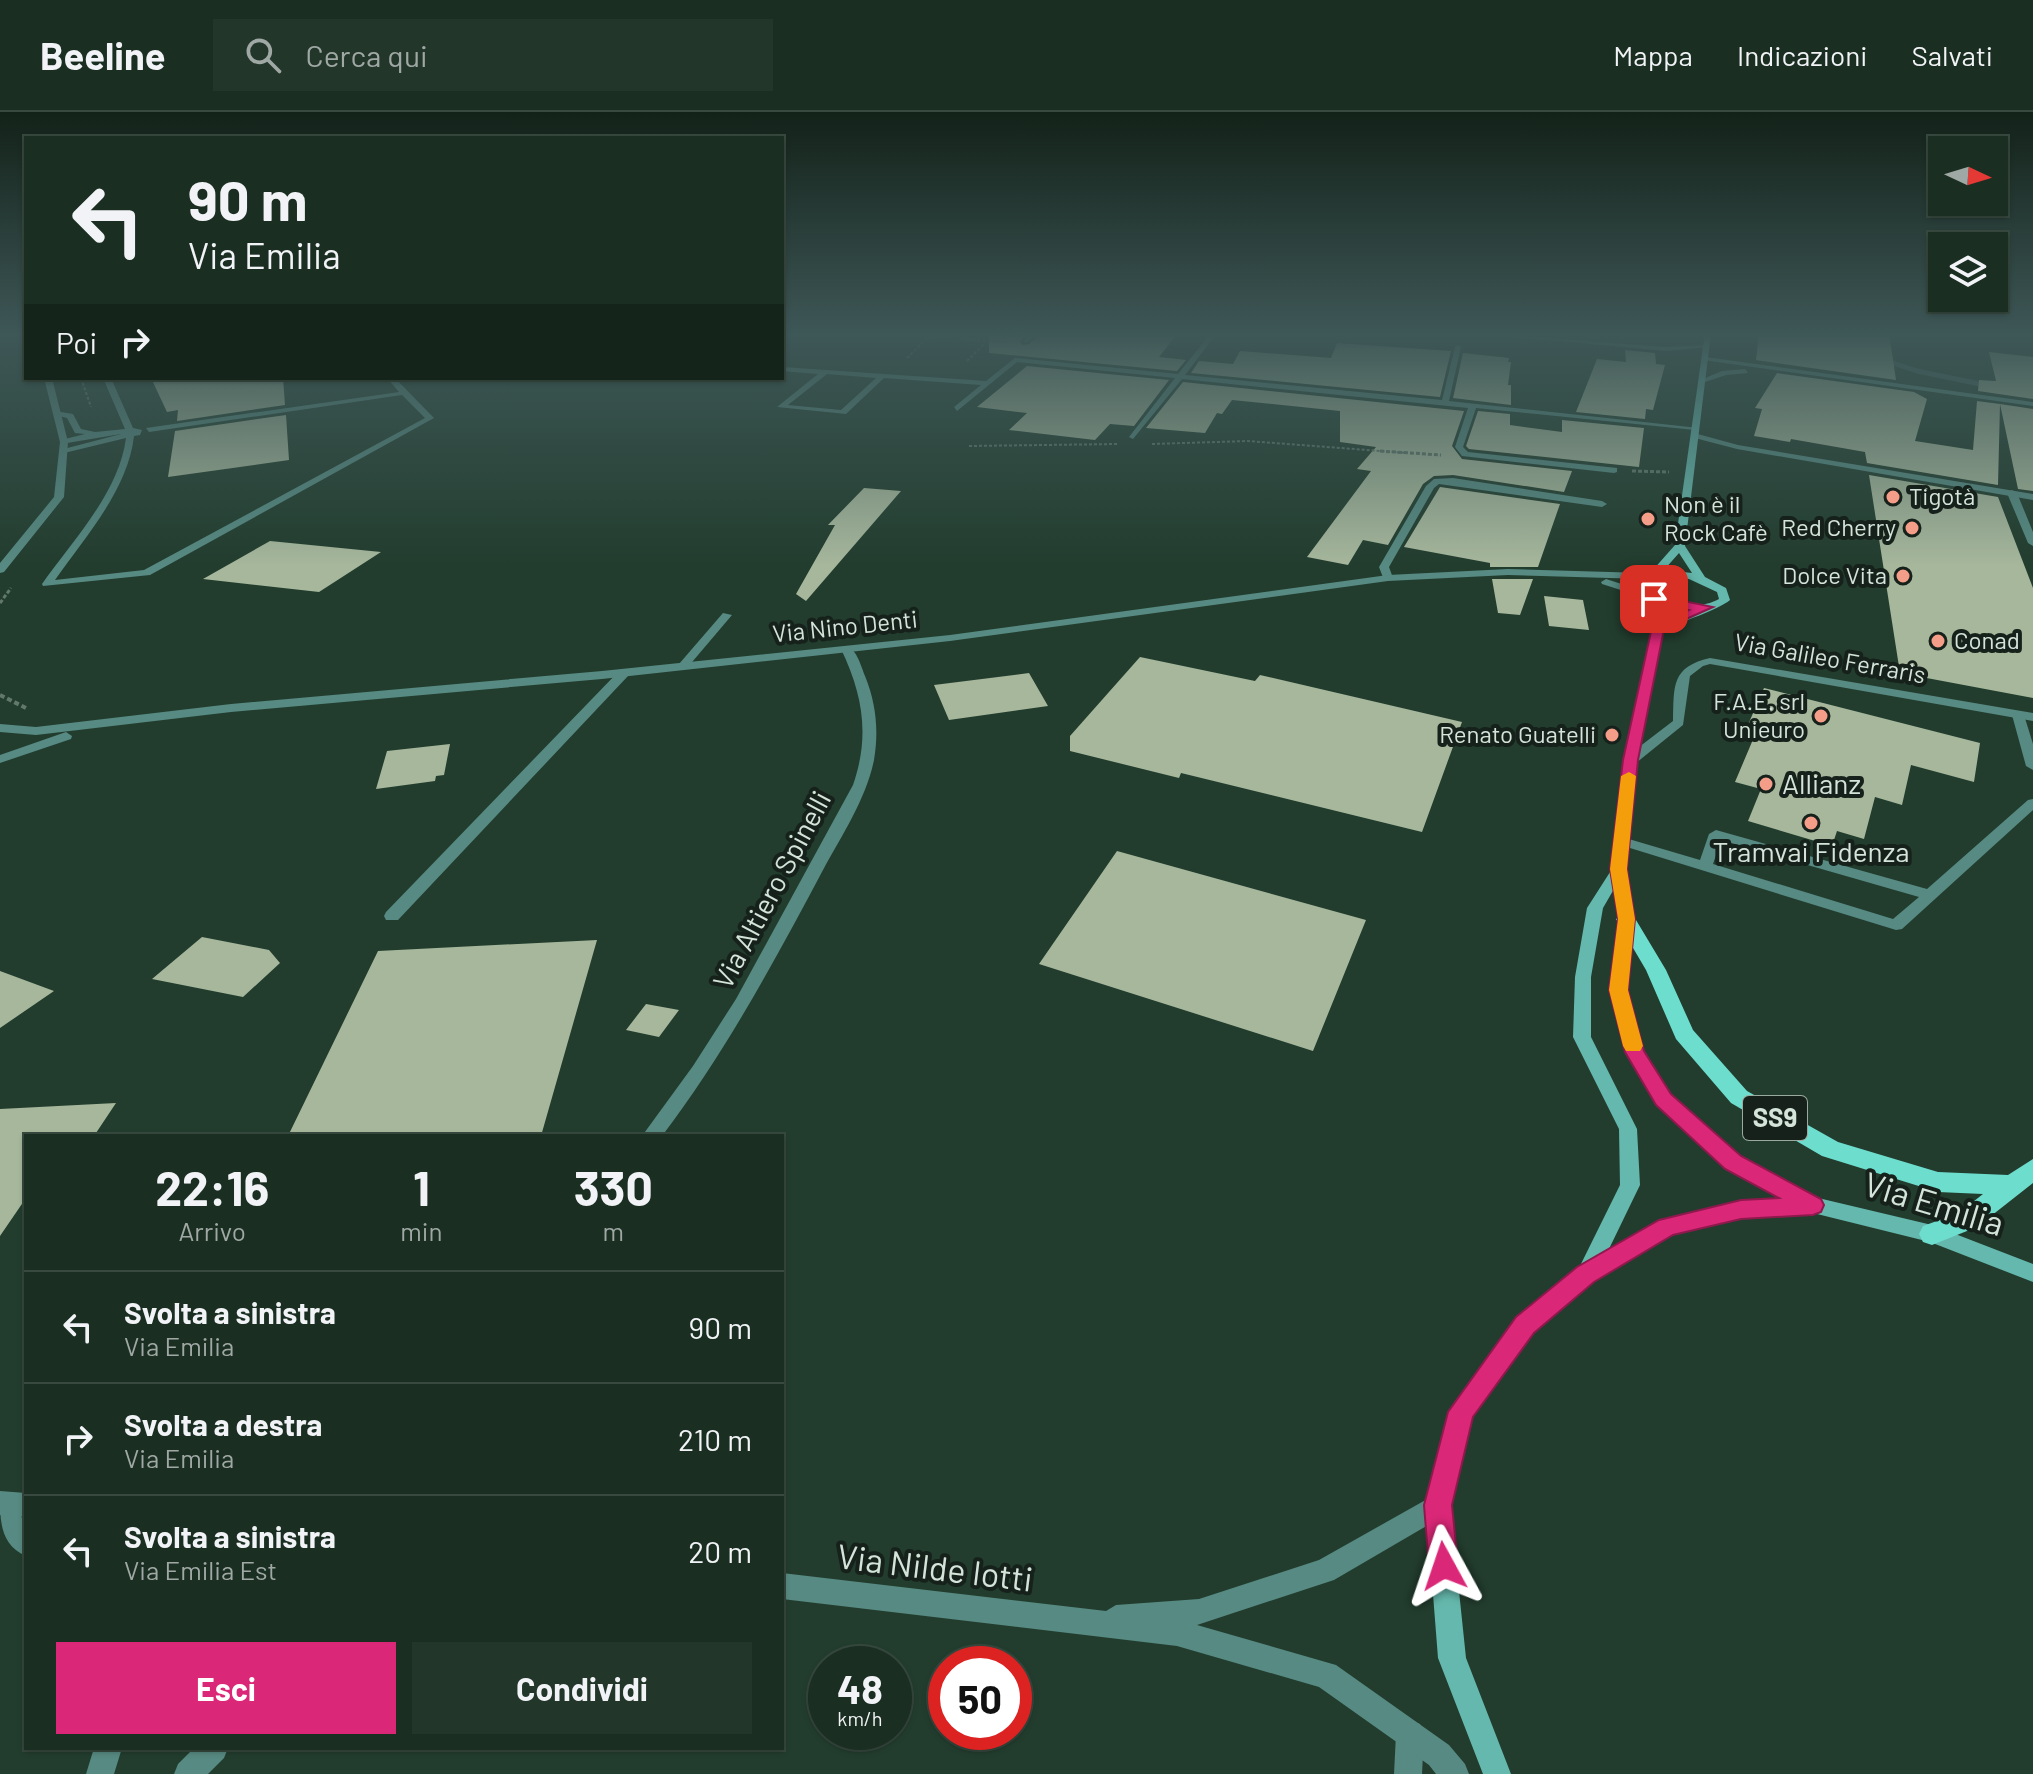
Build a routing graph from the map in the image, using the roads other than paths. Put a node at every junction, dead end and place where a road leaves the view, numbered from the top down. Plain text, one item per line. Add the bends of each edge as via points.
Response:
1 (121, 411) edge
2 (283, 411) edge
3 (422, 411) edge
4 (825, 411) edge
5 (845, 411) edge
6 (1156, 411) edge
7 (1471, 411) edge
8 (1519, 411) edge
9 (1698, 411) edge
10 (58, 413) joint
11 (1695, 432) junction
12 (101, 433) junction
13 (130, 433) junction
14 (1135, 440) road end
15 (64, 446) junction
16 (1702, 452) junction
17 (1769, 452) junction
18 (1614, 470) road end
19 (2012, 493) junction
20 (2033, 497) edge
21 (1602, 504) dead end
22 (2033, 543) edge
23 (1680, 546) junction
24 (0, 570) edge
25 (1565, 574) junction
26 (1650, 575) junction
27 (1388, 578) junction
28 (1701, 579) junction
29 (1651, 597) junction
30 (1707, 607) junction
31 (727, 615) dead end
32 (1658, 627) junction
33 (847, 649) junction
34 (683, 666) junction
35 (624, 673) junction
36 (2018, 715) junction
37 (2033, 717) edge
38 (129, 720) junction
39 (0, 728) edge
40 (0, 759) edge
41 (1631, 760) junction
42 (2033, 766) edge
43 (2033, 803) edge
44 (1622, 841) junction
45 (1705, 866) junction
46 (1619, 869) junction
47 (1930, 895) junction
48 (392, 916) dead end
49 (1626, 919) junction
50 (652, 1134) edge
51 (2024, 1177) edge
52 (1813, 1205) junction
53 (1932, 1234) junction
54 (2033, 1273) edge
55 (1586, 1274) junction
56 (24, 1497) edge
57 (0, 1504) edge
58 (24, 1505) edge
59 (1438, 1505) junction
60 (24, 1540) edge
61 (784, 1586) edge
62 (1080, 1620) junction
63 (1410, 1734) junction
64 (107, 1750) edge
65 (100, 1774) edge
66 (1408, 1774) edge
67 (1455, 1774) edge
68 (1497, 1774) edge

1 - 13 street
2 - 13 street
3 - 13 street via 430,418 146,573 47,584 115,485
4 - 5 street
6 - 14 street
7 - 18 street via 1459,447 1470,456
8 - 11 street
9 - 11 main road
10 - 12 street via 70,416 78,431
10 - 15 street
11 - 16 main road
11 - 17 street via 1713,442
12 - 13 street
12 - 15 street
13 - 15 street
15 - 24 street via 59,497
16 - 17 street
16 - 23 main road via 1689,475
17 - 19 street
19 - 20 street
19 - 22 street
21 - 27 street via 1437,481 1384,567
23 - 26 main road
23 - 28 main road
25 - 26 street, Via Nino Denti
25 - 27 street, Via Nino Denti
25 - 29 street, Via Nino Denti via 1622,585
26 - 28 main road
26 - 29 main road, SS9 via 1638,585
27 - 33 street, Via Nino Denti
28 - 30 main road via 1725,595 1720,604
29 - 30 main road
29 - 32 main road, Via Emilia / SS9
30 - 32 main road
31 - 34 street
32 - 41 main road, Via Emilia / SS9
33 - 34 street, Via Nino Denti
33 - 50 street, Via Altiero Spinelli via 866,687 871,724 867,763 819,863 714,1050
34 - 35 street, Via Nino Denti
35 - 38 street, Via Nino Denti
35 - 48 street
36 - 37 street, Via Galileo Ferraris
36 - 41 street, Via Galileo Ferraris via 1735,663 1699,663 1683,676 1679,722
36 - 42 street
38 - 39 street, Via Nino Denti via 36,731
38 - 40 street, Via Nino Denti
41 - 44 main road, Via Emilia / SS9
43 - 47 street
44 - 45 street
44 - 46 main road, Via Emilia / SS9
45 - 47 street via 1896,925
45 - 47 street via 1716,834
46 - 49 main road, Via Emilia / SS9
46 - 55 main road, Via Emilia / SS9 via 1595,908 1583,977 1582,1037 1628,1129 1630,1185
49 - 51 main road, SS9 via 1684,1034 1739,1097 1830,1149 1938,1182
49 - 52 main road, Via Emilia / SS9 via 1619,990 1635,1052 1664,1099 1733,1162
51 - 53 main road, SS9 via 1968,1220
52 - 53 main road, Via Emilia / SS9
52 - 55 main road, Via Emilia / SS9 via 1741,1209 1667,1227
53 - 54 main road, Via Emilia / SS9
55 - 59 main road, Via Emilia / SS9 via 1525,1325 1461,1412
56 - 57 street
57 - 58 street
57 - 60 street
59 - 62 street, Via Nilde Iotti via 1325,1571 1199,1612
59 - 68 main road, Via Emilia / SS9 via 1452,1658
61 - 62 street, Via Nilde Iotti
62 - 63 street, Via Nilde Iotti via 1177,1633 1326,1675
63 - 66 street
63 - 67 street, Via Nilde Iotti
64 - 65 street

